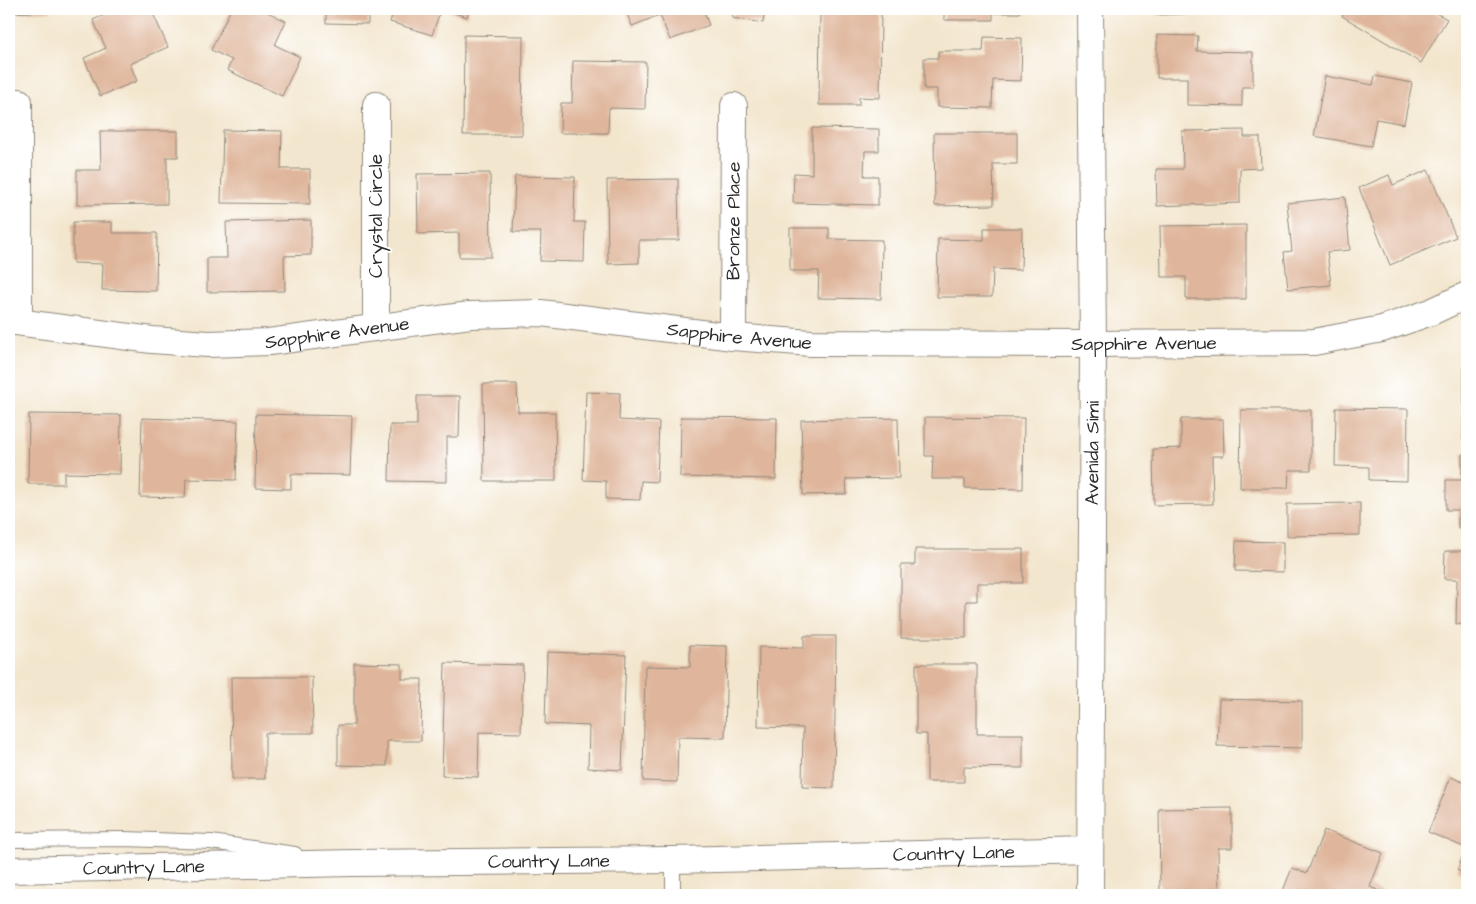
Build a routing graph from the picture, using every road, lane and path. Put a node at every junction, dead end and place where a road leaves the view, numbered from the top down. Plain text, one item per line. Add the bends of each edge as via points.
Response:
1 (1090, 9) edge
2 (19, 102) dead end
3 (376, 105) dead end
4 (734, 106) dead end
5 (1467, 295) edge
6 (14, 321) edge
7 (376, 328) junction
8 (733, 337) junction
9 (1093, 344) junction
10 (9, 840) edge
11 (1090, 850) junction
12 (673, 860) junction
13 (353, 863) junction
14 (9, 870) edge
15 (673, 895) edge
16 (1090, 895) edge

1 - 9 street, Avenida Simi
2 - 6 street
3 - 7 street, Crystal Circle
4 - 8 street, Bronze Place
5 - 9 street, Sapphire Avenue via 1382,329 1314,342
6 - 7 street, Sapphire Avenue via 152,340 208,344 269,342
7 - 8 street, Sapphire Avenue via 470,315 541,313
8 - 9 street, Sapphire Avenue via 811,343
9 - 11 street, Avenida Simi
10 - 13 lane via 210,842
11 - 12 street, Country Lane
11 - 16 street, Avenida Simi
12 - 13 street, Country Lane
12 - 15 lane
13 - 14 street, Country Lane

